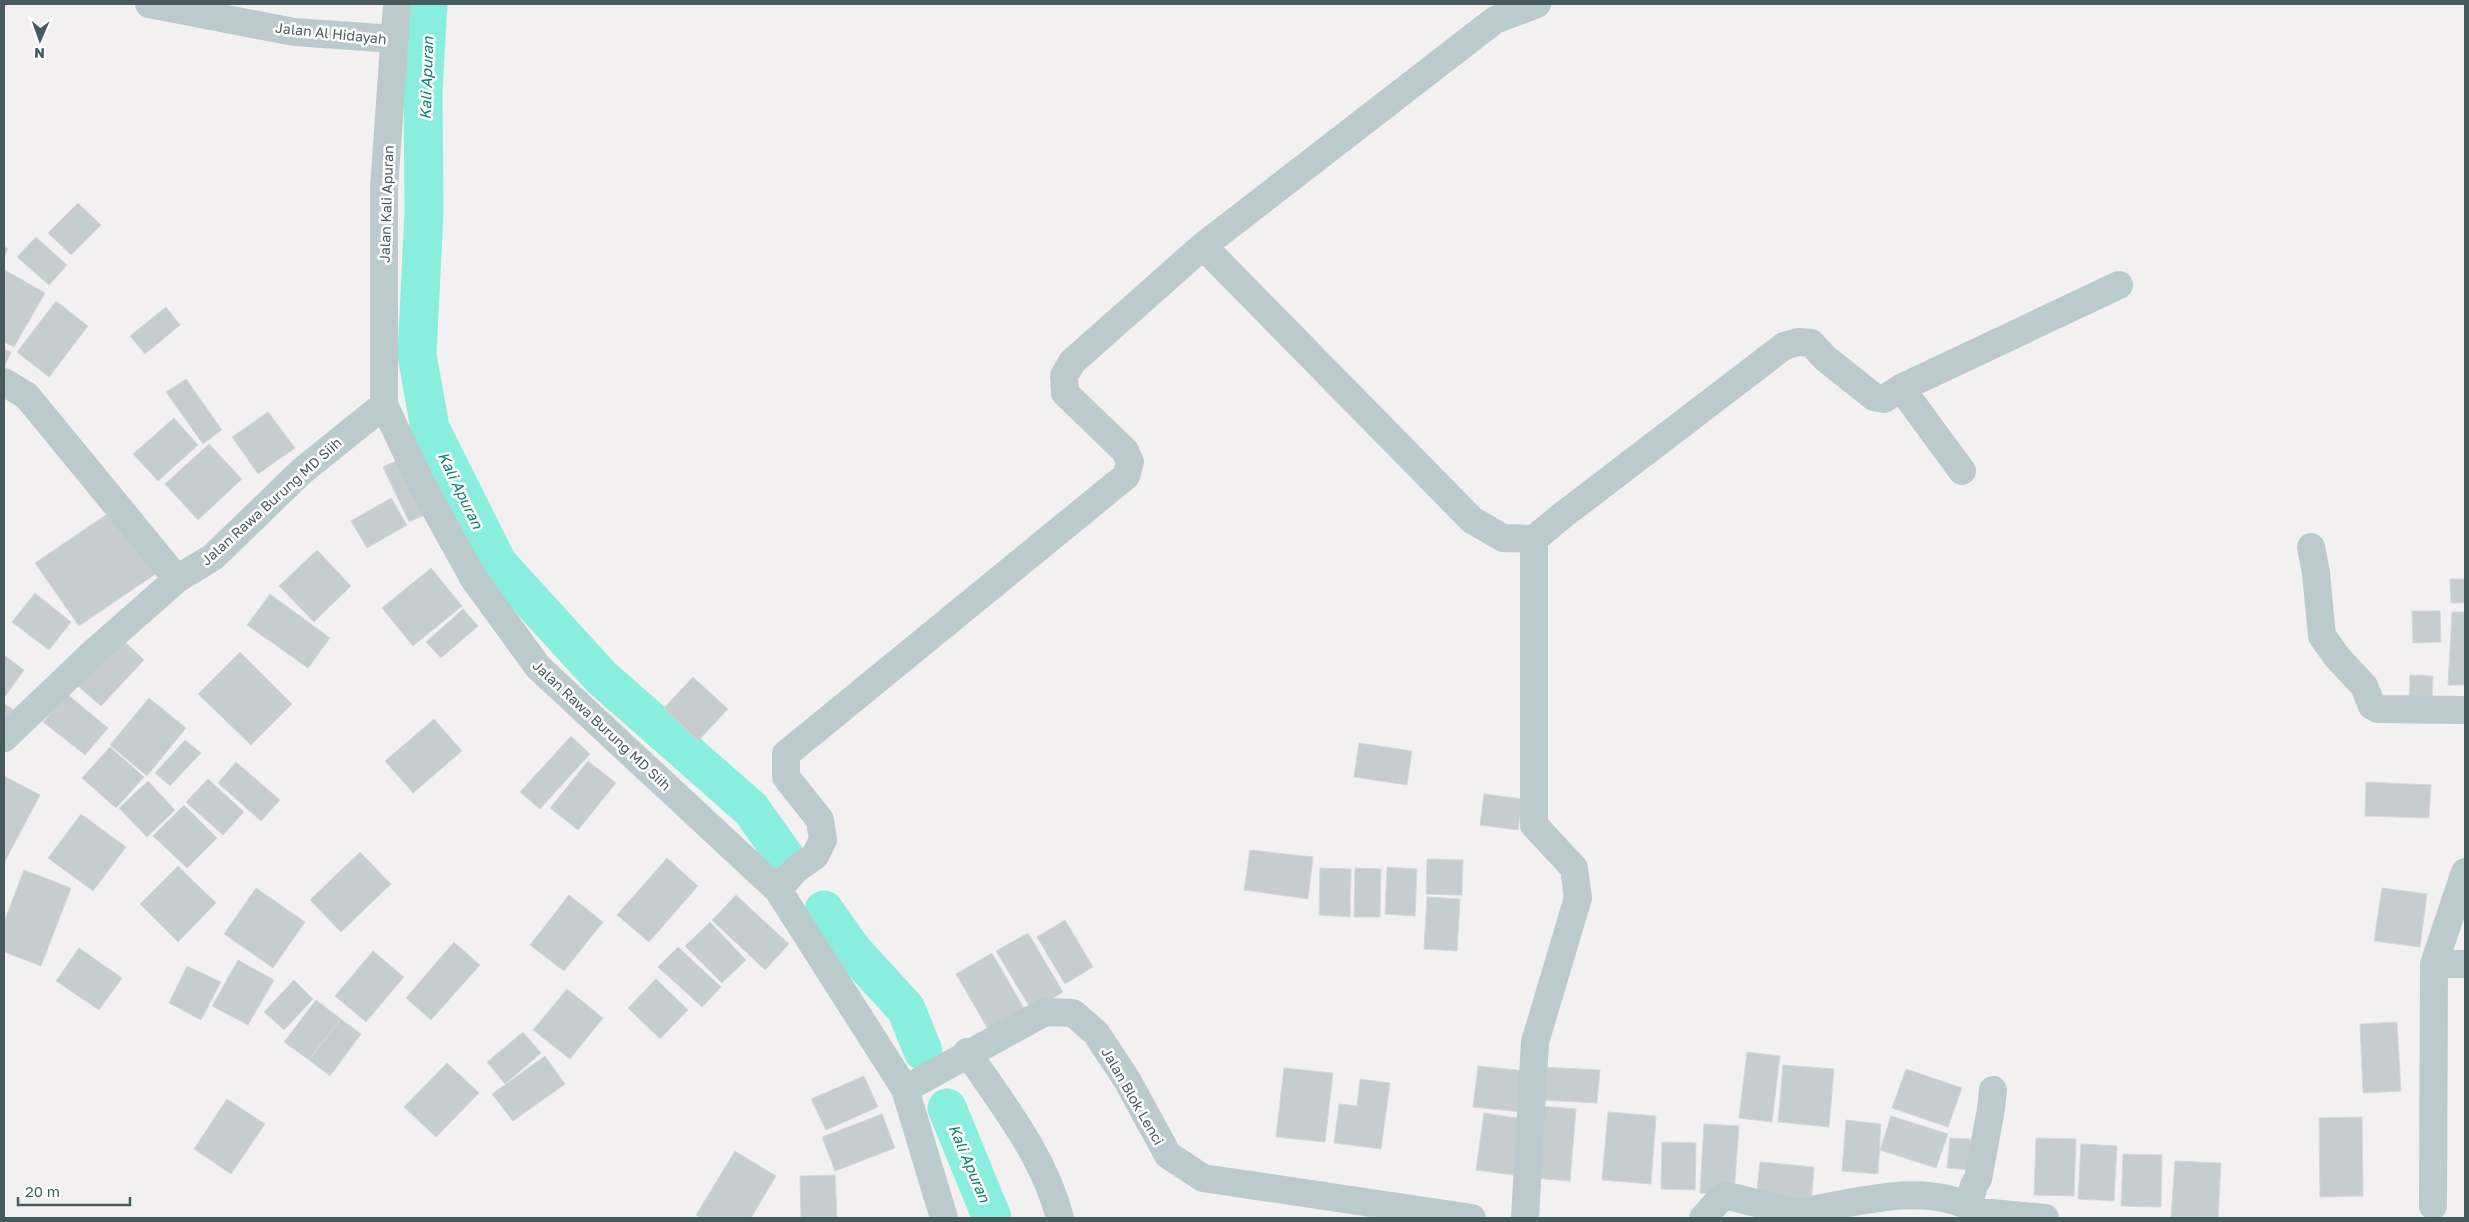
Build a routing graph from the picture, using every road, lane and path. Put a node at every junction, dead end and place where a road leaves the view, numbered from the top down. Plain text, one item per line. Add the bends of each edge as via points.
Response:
1 (149, 4) edge
2 (397, 4) edge
3 (1537, 4) edge
4 (1493, 12) edge
5 (396, 39) junction
6 (1203, 246) junction
7 (2119, 285) dead end
8 (4, 382) edge
9 (1901, 388) junction
10 (384, 405) junction
11 (1962, 471) dead end
12 (1534, 539) junction
13 (2311, 547) dead end
14 (177, 580) junction
15 (2465, 710) edge
16 (4, 738) edge
17 (2465, 872) edge
18 (778, 890) junction
19 (2434, 964) junction
20 (2465, 964) edge
21 (967, 1052) junction
22 (905, 1089) junction
23 (1993, 1090) dead end
24 (2433, 1206) dead end
25 (1971, 1212) edge
26 (944, 1218) edge
27 (1060, 1218) edge
28 (1472, 1218) edge
29 (1525, 1218) edge
30 (1703, 1218) edge
31 (2046, 1218) edge

1 - 5 street, Jalan Al Hidayah via 294,32
2 - 5 street, Jalan Kali Apuran
3 - 4 street
4 - 6 street
5 - 10 street, Jalan Kali Apuran via 384,188
6 - 12 street via 1472,520 1503,538
6 - 18 street via 1072,362 1064,376 1065,393 1125,451 1130,462 1126,476 786,754 786,777 820,820 823,840 815,856 796,869
7 - 9 street
8 - 14 street via 27,396
9 - 11 street
9 - 12 street via 1884,399 1874,397 1811,344 1798,342 1784,346
10 - 14 street, Jalan Rawa Burung MD Siih via 302,471 213,557
10 - 18 street, Jalan Rawa Burung MD Siih via 422,485 474,579 538,667
12 - 29 street via 1534,825 1574,868 1578,898 1535,1042
13 - 15 street via 2322,636 2364,686 2369,703 2378,709
14 - 16 street, Jalan Rawa Burung MD Siih via 92,654
17 - 19 street
18 - 22 street, Jalan Rawa Burung MD Siih
19 - 20 street
19 - 24 street
21 - 22 street, Jalan Blok Lenci
21 - 27 street via 1028,1140 1055,1199
21 - 28 street, Jalan Blok Lenci via 1045,1012 1073,1013 1096,1033 1127,1080 1168,1155 1203,1178
22 - 26 street, Jalan Rawa Burung MD Siih
23 - 25 street
25 - 30 street via 1954,1200 1909,1195 1796,1211 1728,1196 1721,1198
25 - 31 street

